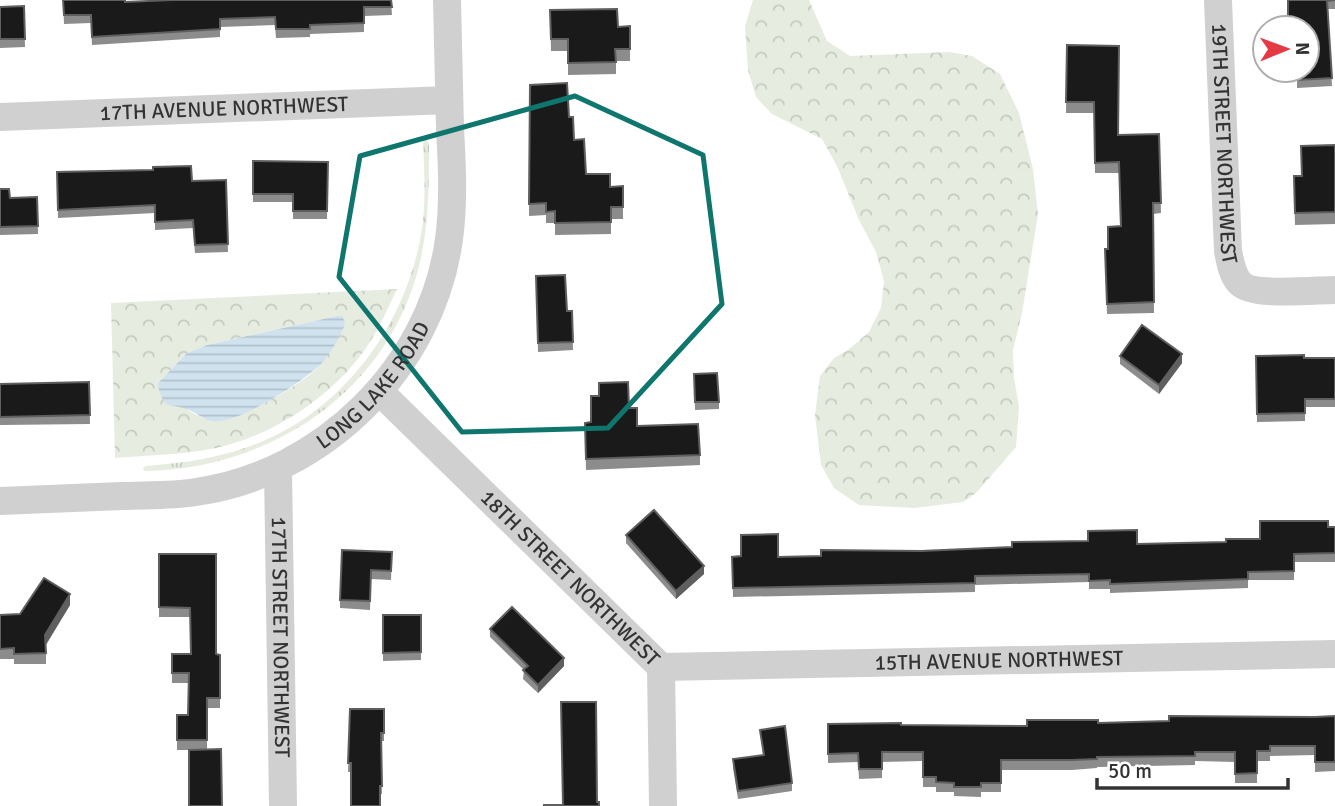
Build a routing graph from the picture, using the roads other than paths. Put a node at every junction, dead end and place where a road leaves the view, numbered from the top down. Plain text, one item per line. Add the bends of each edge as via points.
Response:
1 (447, 0) edge
2 (1218, 0) edge
3 (449, 100) junction
4 (0, 117) edge
5 (1335, 290) edge
6 (380, 392) junction
7 (278, 469) junction
8 (0, 501) edge
9 (1335, 654) edge
10 (661, 667) junction
11 (283, 806) edge
12 (663, 806) edge

1 - 3 street, LONG LAKE ROAD
2 - 5 street, 19TH STREET NORTHWEST via 1232,269 1239,284 1252,290
3 - 4 street, 17TH AVENUE NORTHWEST
3 - 6 street, LONG LAKE ROAD via 450,238 442,274 410,348
6 - 7 street, LONG LAKE ROAD via 318,445
6 - 10 street, 18TH STREET NORTHWEST
7 - 8 street, LONG LAKE ROAD via 197,492
7 - 11 street, 17TH STREET NORTHWEST
9 - 10 street, 15TH AVENUE NORTHWEST
10 - 12 street, 18TH STREET NORTHWEST

